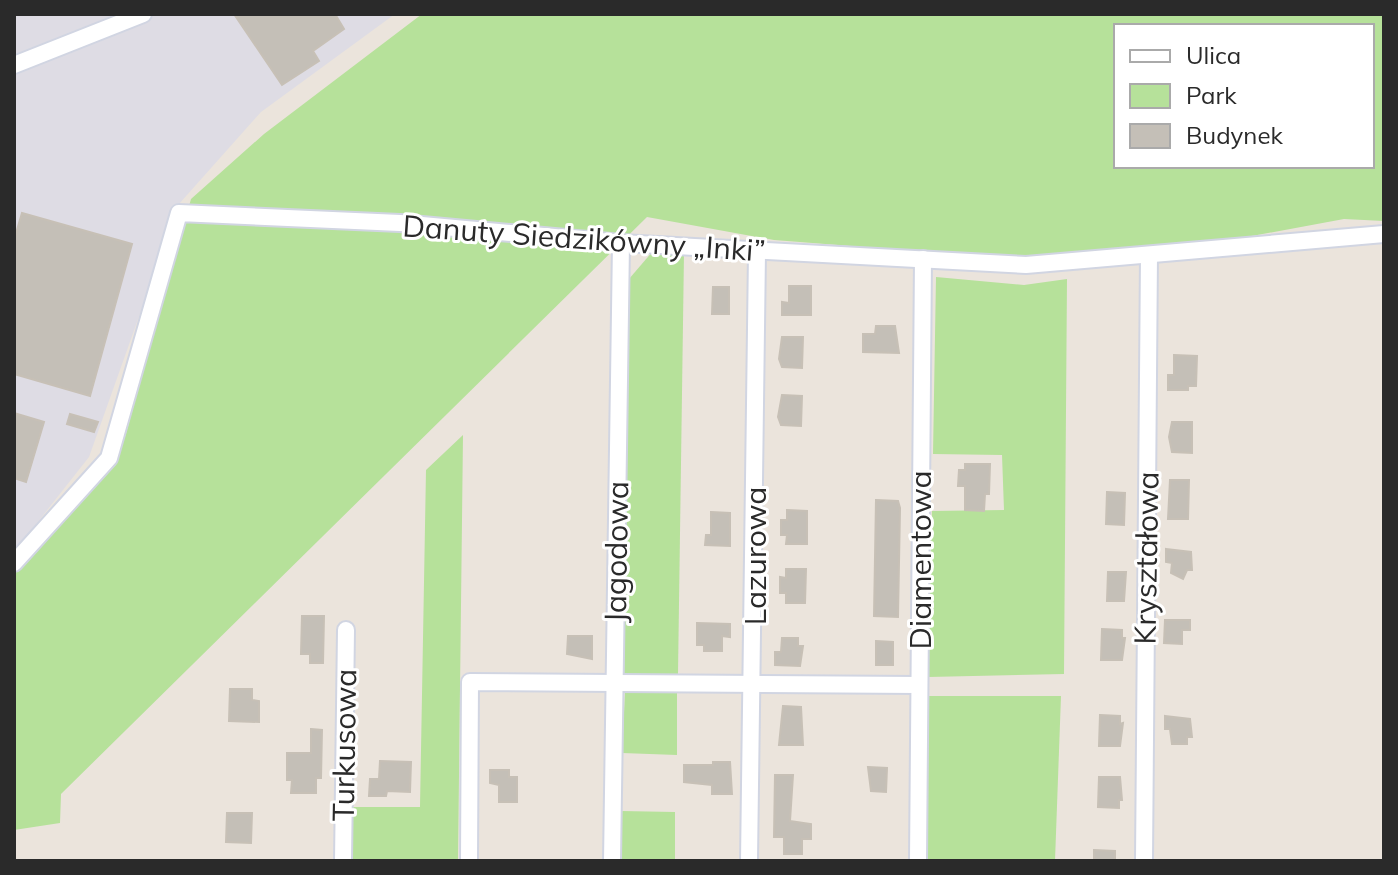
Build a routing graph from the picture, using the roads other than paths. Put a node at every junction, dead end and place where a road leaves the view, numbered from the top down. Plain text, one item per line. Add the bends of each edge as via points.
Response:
1 (143, 14) edge
2 (14, 65) edge
3 (1384, 234) edge
4 (621, 243) junction
5 (757, 252) junction
6 (1149, 255) junction
7 (923, 259) junction
8 (14, 563) edge
9 (346, 630) dead end
10 (614, 683) junction
11 (919, 685) junction
12 (754, 686) junction
13 (343, 861) edge
14 (469, 861) edge
15 (612, 861) edge
16 (749, 861) edge
17 (918, 861) edge
18 (1144, 861) edge

1 - 2 street
3 - 6 street, Danuty Siedzikówny „Inki”
4 - 5 street, Danuty Siedzikówny „Inki”
4 - 8 street, Danuty Siedzikówny „Inki” via 400,223 179,213 109,458
4 - 10 street, Jagodowa
5 - 7 street, Danuty Siedzikówny „Inki”
5 - 12 street, Lazurowa
6 - 7 street, Danuty Siedzikówny „Inki” via 1026,265
6 - 18 street, Kryształowa
7 - 11 street, Diamentowa
9 - 13 street, Turkusowa
10 - 12 street
10 - 14 street via 470,682
10 - 15 street, Jagodowa
11 - 12 street
11 - 17 street, Diamentowa
12 - 16 street, Lazurowa

